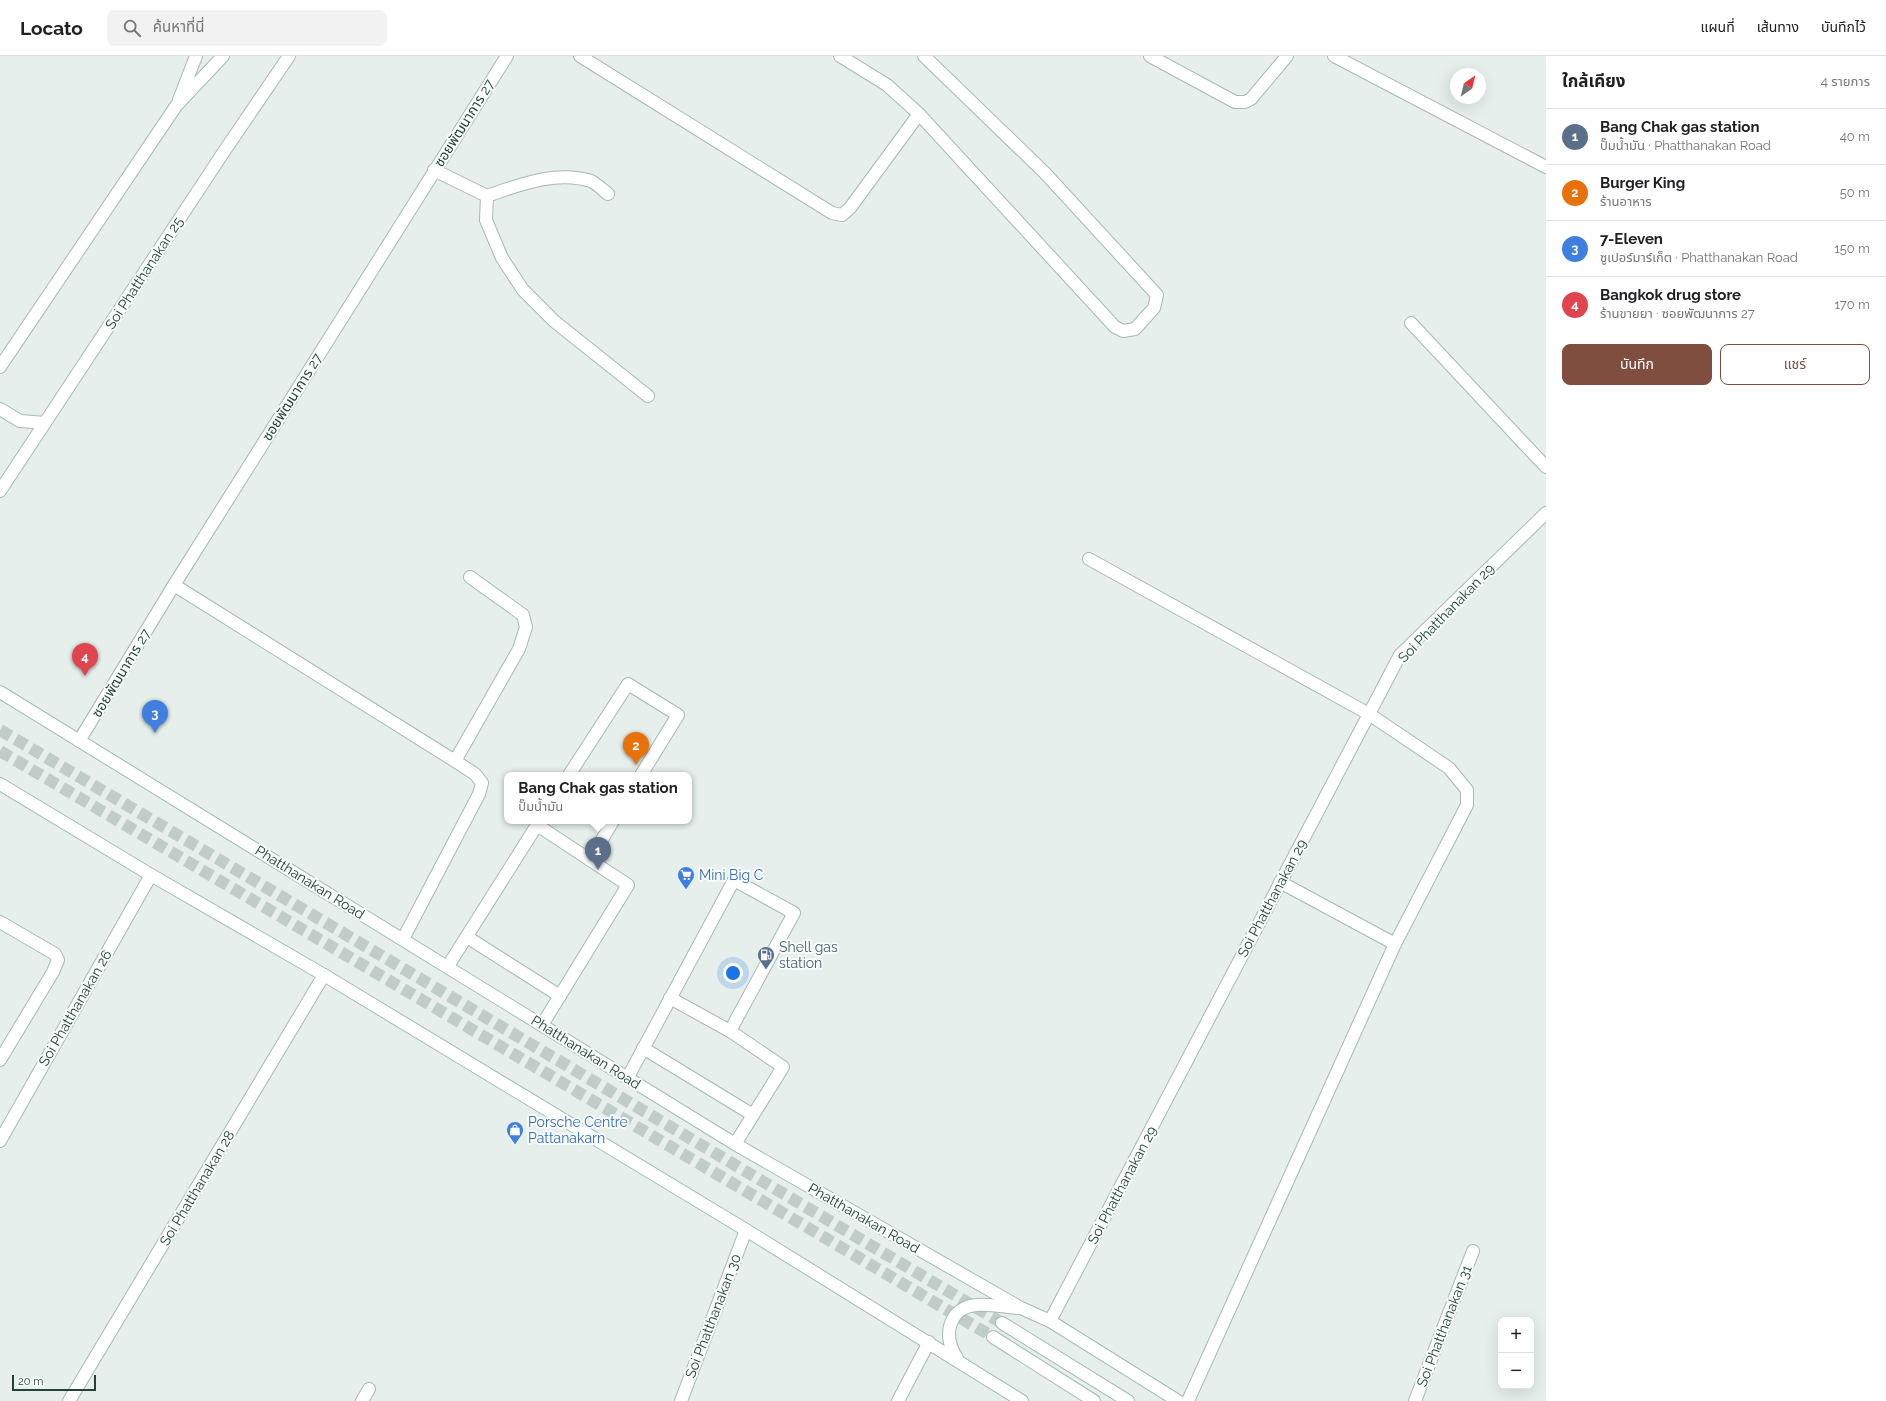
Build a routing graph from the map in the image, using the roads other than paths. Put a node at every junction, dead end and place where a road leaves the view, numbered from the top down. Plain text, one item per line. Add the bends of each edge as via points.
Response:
1 (196, 56) edge
2 (223, 56) edge
3 (289, 56) edge
4 (507, 56) edge
5 (580, 56) edge
6 (840, 56) edge
7 (924, 56) edge
8 (1150, 56) edge
9 (1288, 56) edge
10 (1334, 56) edge
11 (176, 106) junction
12 (919, 114) junction
13 (1546, 167) edge
14 (434, 170) junction
15 (608, 194) dead end
16 (487, 196) junction
17 (1411, 323) dead end
18 (0, 367) edge
19 (648, 396) dead end
20 (0, 409) edge
21 (45, 423) junction
22 (1546, 467) edge
23 (0, 491) edge
24 (1546, 513) edge
25 (1090, 559) dead end
26 (470, 577) dead end
27 (174, 585) junction
28 (0, 692) edge
29 (1369, 714) junction
30 (79, 741) junction
31 (455, 761) junction
32 (571, 772) edge
33 (643, 772) edge
34 (0, 784) edge
35 (537, 824) edge
36 (539, 824) edge
37 (611, 824) edge
38 (590, 860) junction
39 (151, 875) junction
40 (1280, 882) junction
41 (0, 922) edge
42 (467, 937) junction
43 (403, 939) junction
44 (1395, 944) junction
45 (448, 966) junction
46 (324, 975) junction
47 (560, 996) junction
48 (670, 998) junction
49 (542, 1025) junction
50 (730, 1031) junction
51 (643, 1048) junction
52 (2, 1053) edge
53 (628, 1077) junction
54 (753, 1115) junction
55 (0, 1141) edge
56 (735, 1144) junction
57 (746, 1230) junction
58 (1473, 1251) dead end
59 (1021, 1308) junction
60 (1050, 1321) junction
61 (1002, 1323) tunnel mouth
62 (993, 1337) tunnel mouth
63 (929, 1342) junction
64 (965, 1364) junction
65 (369, 1389) dead end
66 (70, 1401) edge
67 (362, 1401) edge
68 (681, 1401) edge
69 (898, 1401) edge
70 (1022, 1401) edge
71 (1094, 1401) edge
72 (1128, 1401) edge
73 (1178, 1401) edge
74 (1188, 1401) edge
75 (1415, 1401) edge

1 - 11 street
2 - 11 street
3 - 21 street, Soi Phatthanakan 25
4 - 14 street, ซอยพัฒนาการ 27
5 - 12 street via 832,212 842,215 850,208
6 - 12 street via 888,85
7 - 12 street via 1045,173 1157,295 1154,308 1135,329 1123,332 1115,327
8 - 9 street via 1235,102 1245,102 1259,91
10 - 13 street
11 - 18 street
14 - 16 street
14 - 27 street, ซอยพัฒนาการ 27
15 - 16 street via 592,182 567,176 527,182
16 - 19 street via 486,220 502,258 523,290 554,321
17 - 22 street
20 - 21 street via 20,421
21 - 23 street, Soi Phatthanakan 25
24 - 29 street, Soi Phatthanakan 29 via 1400,655
25 - 29 street
26 - 31 street via 523,616 526,628 519,649
27 - 30 street, ซอยพัฒนาการ 27
27 - 31 street
28 - 30 street, Phatthanakan Road
29 - 40 street, Soi Phatthanakan 29
29 - 44 street via 1449,768 1467,790 1467,805
30 - 43 street, Phatthanakan Road
31 - 43 street via 475,774 482,783 479,794
32 - 33 street via 628,684 678,715
34 - 39 street
35 - 42 street
36 - 38 street
37 - 38 street
38 - 47 street via 628,885
39 - 46 street
39 - 55 street, Soi Phatthanakan 26
40 - 44 street
40 - 60 street, Soi Phatthanakan 29
41 - 52 street via 55,954 58,960
42 - 45 street
42 - 47 street
43 - 45 street, Phatthanakan Road
44 - 74 street
45 - 49 street, Phatthanakan Road
46 - 57 street
46 - 66 street, Soi Phatthanakan 28
47 - 49 street
48 - 50 street
48 - 50 street via 734,880 794,913
48 - 51 street
49 - 53 street, Phatthanakan Road
50 - 54 street via 783,1067
51 - 53 street
51 - 54 street
53 - 56 street, Phatthanakan Road
54 - 56 street
56 - 59 street, Phatthanakan Road
57 - 63 street
57 - 68 street, Soi Phatthanakan 30
58 - 75 street, Soi Phatthanakan 31
59 - 60 street, Phatthanakan Road
59 - 64 street via 978,1305 959,1312 948,1330 948,1340 951,1350
60 - 73 street, Phatthanakan Road
61 - 72 street
62 - 71 street
63 - 64 street
63 - 69 street
64 - 70 street
65 - 67 street

